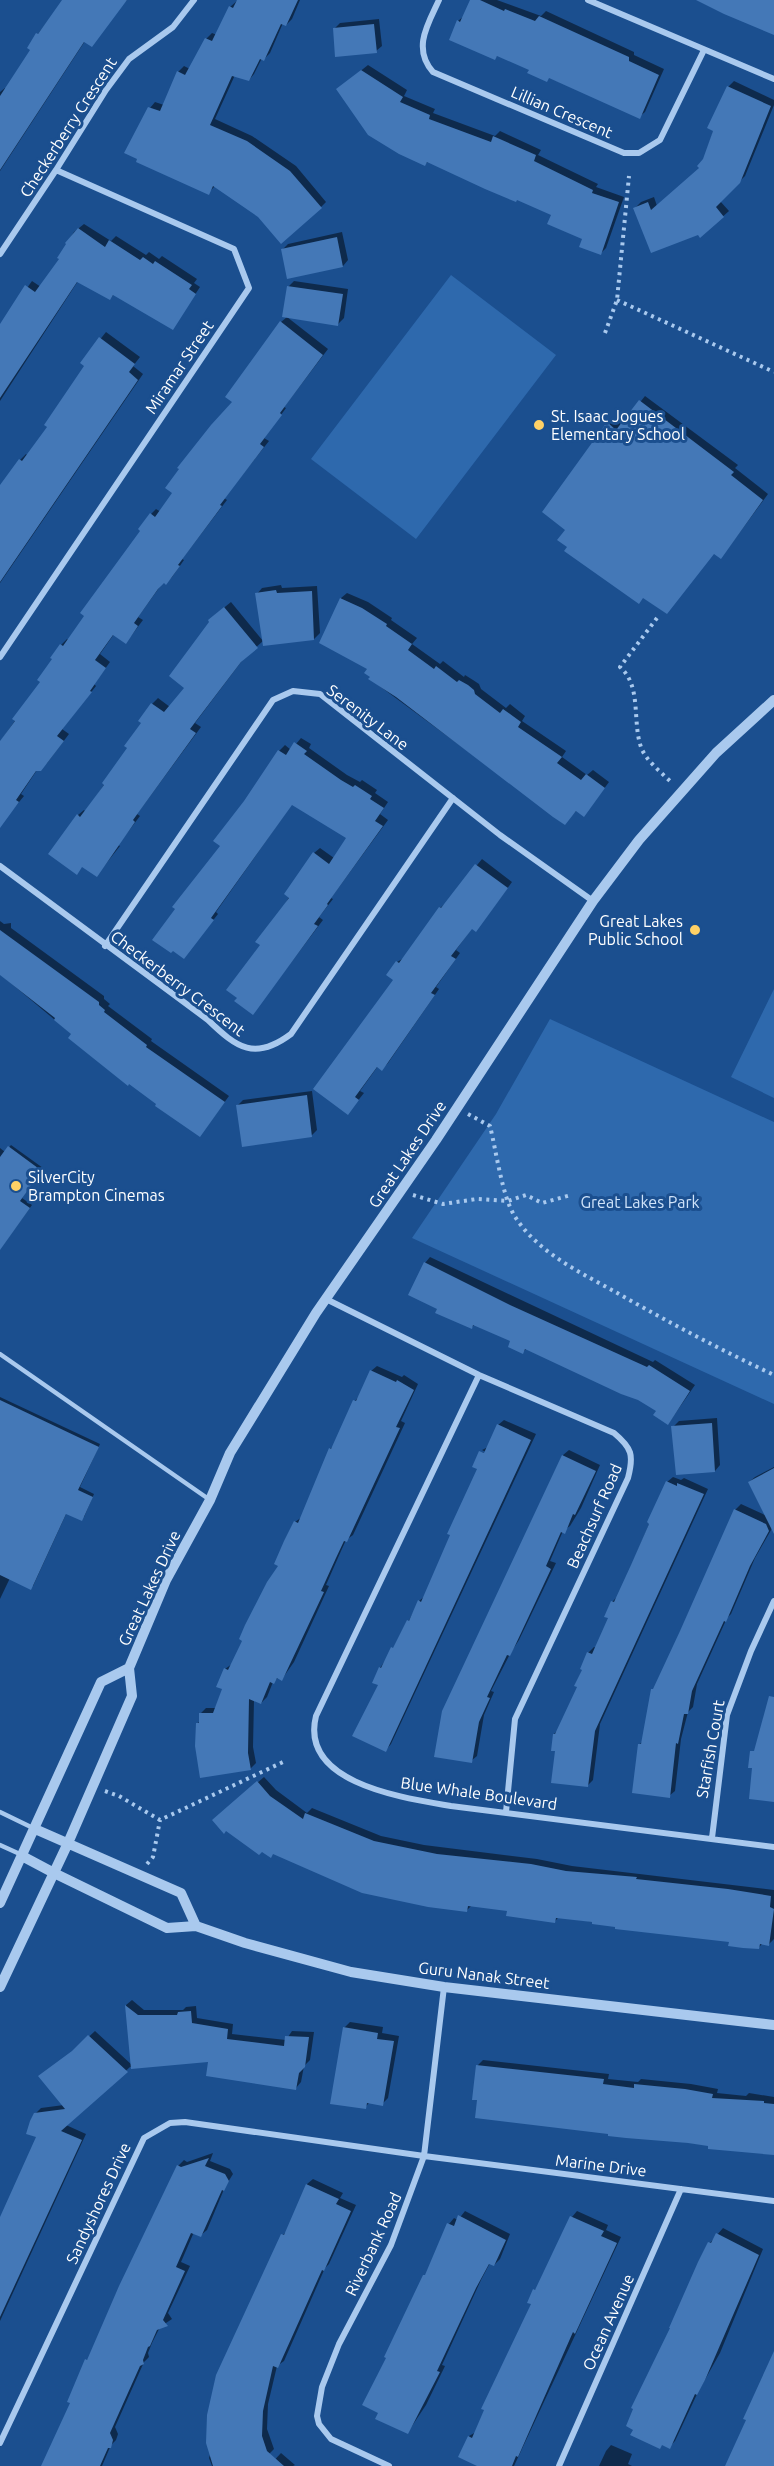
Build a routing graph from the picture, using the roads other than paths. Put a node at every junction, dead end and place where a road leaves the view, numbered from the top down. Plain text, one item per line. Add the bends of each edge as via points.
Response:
1 (194, 0) edge
2 (439, 0) edge
3 (588, 0) edge
4 (704, 50) junction
5 (774, 80) edge
6 (56, 170) junction
7 (0, 254) edge
8 (0, 657) edge
9 (774, 700) edge
10 (453, 798) junction
11 (0, 866) edge
12 (593, 901) junction
13 (105, 946) junction
14 (327, 1299) junction
15 (0, 1354) edge
16 (479, 1375) junction
17 (210, 1500) junction
18 (774, 1601) edge
19 (129, 1668) junction
20 (0, 1812) edge
21 (506, 1812) junction
22 (36, 1829) junction
23 (712, 1838) junction
24 (68, 1843) junction
25 (0, 1845) edge
26 (774, 1847) edge
27 (22, 1856) junction
28 (54, 1873) junction
29 (0, 1903) edge
30 (196, 1926) junction
31 (0, 1987) edge
32 (444, 1987) junction
33 (774, 2025) edge
34 (424, 2156) junction
35 (681, 2189) junction
36 (774, 2201) edge
37 (0, 2443) edge
38 (389, 2466) edge
39 (559, 2466) edge

1 - 6 street, Checkerberry Crescent via 173,27 129,59
2 - 4 street, Lillian Crescent via 422,43 427,65 433,72 624,153 639,153 660,140
3 - 4 street
4 - 5 street
6 - 7 street, Checkerberry Crescent
6 - 8 street, Miramar Street via 234,249 249,288
9 - 12 street, Great Lakes Drive via 716,753 639,840
10 - 12 street, Serenity Lane
10 - 13 street, Checkerberry Crescent via 291,1034 277,1045 259,1050 240,1047
10 - 13 street, Serenity Lane via 320,694 293,691 273,700
11 - 13 street, Checkerberry Crescent
12 - 14 street, Great Lakes Drive
14 - 16 street, Beachsurf Road
14 - 17 street, Great Lakes Drive via 230,1453
15 - 17 lane
16 - 21 street, Beachsurf Road via 614,1432 629,1446 632,1462 515,1719
16 - 21 street, Blue Whale Boulevard via 312,1729 330,1767 365,1786 402,1797
17 - 19 street, Great Lakes Drive via 166,1580
18 - 23 street, Starfish Court via 750,1651 727,1715
19 - 22 street, Great Lakes Drive via 101,1682
19 - 24 street, Great Lakes Drive via 132,1696
20 - 22 lane
21 - 23 street, Blue Whale Boulevard
22 - 24 street
22 - 27 street, Great Lakes Drive
23 - 26 street, Blue Whale Boulevard
24 - 28 street, Great Lakes Drive
24 - 30 street via 181,1893
25 - 27 lane
27 - 28 street, Guru Nanak Street
27 - 29 street, Great Lakes Drive
28 - 30 street, Guru Nanak Street via 167,1928
28 - 31 street, Great Lakes Drive
30 - 32 street, Guru Nanak Street via 351,1972
32 - 33 street, Guru Nanak Street
32 - 34 street, Riverbank Road
34 - 35 street, Marine Drive
34 - 37 street, Sandyshores Drive via 185,2122 170,2123 144,2138
34 - 38 street, Riverbank Road via 391,2245 339,2344 322,2387 317,2416 331,2439
35 - 36 street, Marine Drive
35 - 39 street, Ocean Avenue

